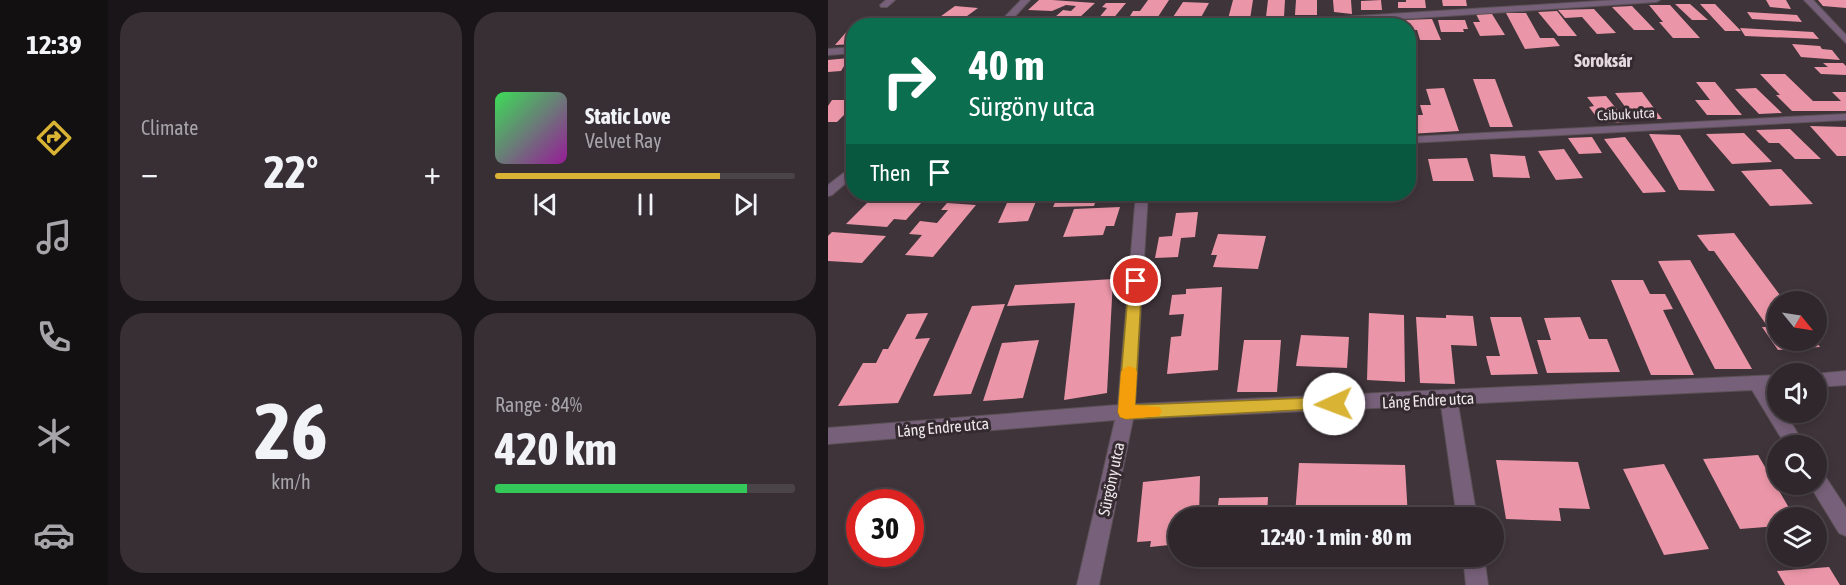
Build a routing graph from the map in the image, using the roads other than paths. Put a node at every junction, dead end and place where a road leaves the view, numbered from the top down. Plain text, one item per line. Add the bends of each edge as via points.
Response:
1 (1026, 0) edge
2 (1656, 0) edge
3 (1808, 0) edge
4 (1008, 18) edge
5 (1371, 18) edge
6 (1846, 40) edge
7 (846, 51) edge
8 (828, 52) edge
9 (1846, 117) edge
10 (1416, 140) edge
11 (846, 176) edge
12 (828, 192) edge
13 (1141, 201) edge
14 (1846, 378) edge
15 (1827, 379) edge
16 (1757, 383) junction
17 (1767, 383) edge
18 (1449, 399) junction
19 (1126, 412) junction
20 (1789, 435) edge
21 (828, 436) edge
22 (1826, 495) edge
23 (1465, 507) edge
24 (1846, 526) edge
25 (1475, 567) edge
26 (1088, 585) edge
27 (1477, 585) edge

1 - 4 street
2 - 5 street
3 - 6 street
7 - 8 street
9 - 10 street, Csibuk utca
11 - 12 street
13 - 19 street, Sürgöny utca
14 - 15 street
16 - 17 street, Láng Endre utca
16 - 18 street, Láng Endre utca
16 - 20 street
18 - 19 street, Láng Endre utca
18 - 23 street
19 - 21 street, Láng Endre utca
19 - 26 street, Sürgöny utca
22 - 24 street
25 - 27 street

